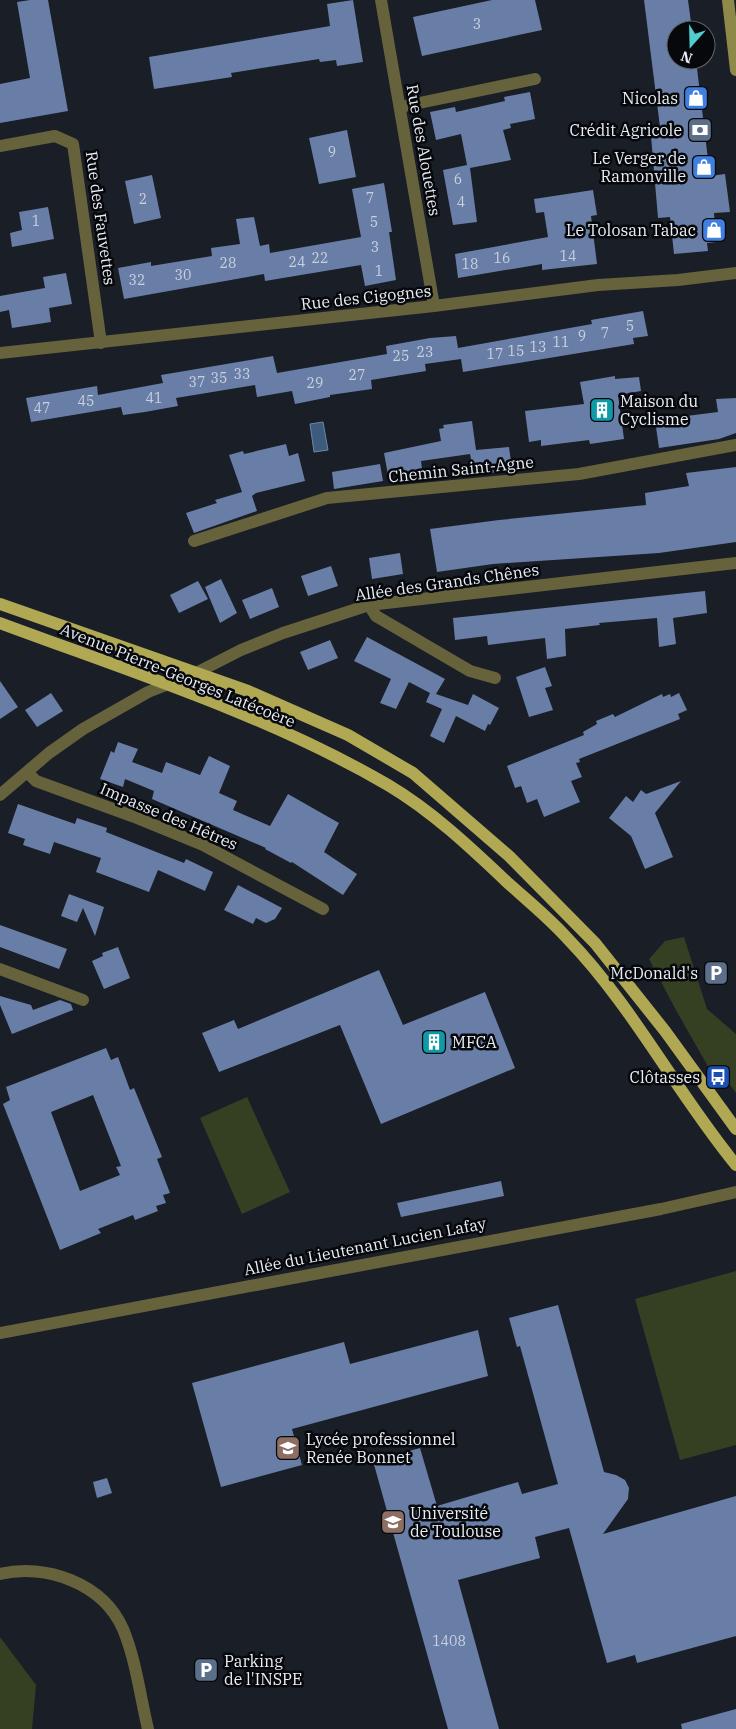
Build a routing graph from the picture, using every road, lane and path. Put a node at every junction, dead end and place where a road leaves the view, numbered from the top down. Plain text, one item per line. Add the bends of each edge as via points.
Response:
1 (381, 0) edge
2 (728, 0) edge
3 (736, 70) edge
4 (535, 79) dead end
5 (400, 107) junction
6 (0, 146) edge
7 (736, 273) edge
8 (434, 306) junction
9 (101, 343) junction
10 (0, 353) edge
11 (736, 445) edge
12 (194, 542) dead end
13 (736, 563) edge
14 (0, 604) edge
15 (369, 605) junction
16 (0, 623) edge
17 (194, 674) junction
18 (495, 678) dead end
19 (166, 685) junction
20 (27, 772) junction
21 (0, 795) edge
22 (323, 909) dead end
23 (0, 969) edge
24 (83, 1000) dead end
25 (736, 1128) edge
26 (736, 1165) edge
27 (736, 1192) edge
28 (0, 1332) edge
29 (0, 1574) edge
30 (148, 1729) edge

1 - 5 street, Rue des Alouettes
2 - 3 main road
4 - 5 street
5 - 8 street, Rue des Alouettes
6 - 9 street, Rue des Fauvettes via 55,136 73,144
7 - 8 street, Rue des Cigognes via 598,285
8 - 9 street, Rue des Cigognes
9 - 10 street, Rue des Cigognes
11 - 12 street, Chemin Saint-Agne via 579,474 327,498
13 - 15 street, Allée des Grands Chênes
14 - 17 main road, Avenue Pierre-Georges Latécoère
15 - 17 street, Allée des Grands Chênes via 283,633
15 - 18 street via 376,616 470,671
16 - 19 main road, Avenue Pierre-Georges Latécoère
17 - 19 street, Allée des Grands Chênes
17 - 25 main road, Avenue Pierre-Georges Latécoère via 248,691 348,735 413,773 444,798 509,856 595,943
19 - 20 street, Allée des Grands Chênes via 83,729
19 - 26 main road, Avenue Pierre-Georges Latécoère via 286,734 388,785 472,849 567,938 607,984
20 - 21 street, Allée des Grands Chênes
20 - 22 street, Impasse des Hêtres via 36,781 203,845
23 - 24 street
27 - 28 street, Allée du Lieutenant Lucien Lafay via 661,1209
29 - 30 street via 13,1570 39,1570 62,1576 85,1587 104,1603 122,1627

